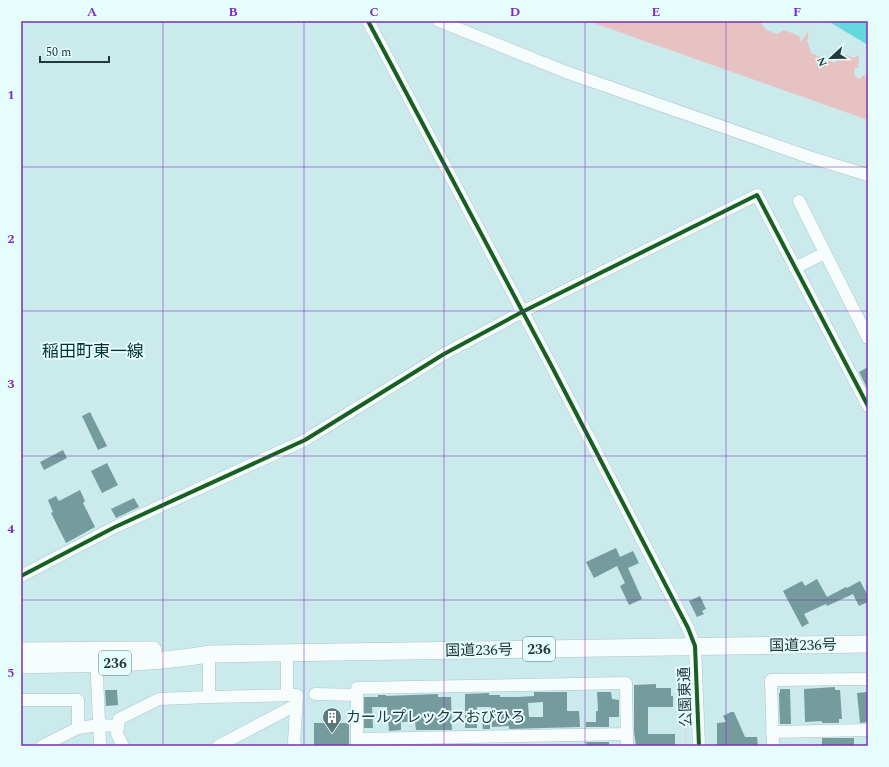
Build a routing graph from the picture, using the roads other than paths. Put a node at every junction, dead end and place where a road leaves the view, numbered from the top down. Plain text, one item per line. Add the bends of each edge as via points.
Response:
1 (368, 21) edge
2 (439, 21) edge
3 (868, 175) edge
4 (799, 201) dead end
5 (825, 253) junction
6 (795, 268) junction
7 (522, 312) junction
8 (868, 338) edge
9 (868, 406) edge
10 (21, 576) edge
11 (868, 644) edge
12 (695, 646) junction
13 (21, 651) edge
14 (287, 653) junction
15 (209, 654) junction
16 (96, 657) junction
17 (21, 665) edge
18 (868, 679) edge
19 (315, 694) dead end
20 (287, 695) junction
21 (357, 695) junction
22 (210, 697) junction
23 (21, 700) edge
24 (296, 705) junction
25 (99, 725) junction
26 (118, 726) junction
27 (78, 728) junction
28 (868, 730) edge
29 (772, 732) junction
30 (627, 740) edge
31 (357, 742) edge
32 (42, 746) edge
33 (101, 746) edge
34 (123, 746) edge
35 (218, 746) edge
36 (296, 746) edge
37 (699, 746) edge
38 (772, 746) edge

1 - 7 street, 公園東通
2 - 3 street via 566,72 809,158
4 - 5 street
5 - 6 street
5 - 8 street
6 - 7 street via 757,195
6 - 9 street
7 - 10 street via 444,354 305,440 115,527
7 - 12 street, 公園東通 via 688,628
11 - 12 highway, 国道236号 / 236
12 - 14 highway, 国道236号 / 236
12 - 37 street, 公園東通
13 - 16 highway, 国道236号 / 236
14 - 15 highway, 国道236号 / 236
14 - 20 street
15 - 16 highway, 国道236号 / 236 via 177,660
15 - 22 street
16 - 17 highway, 国道236号 / 236
16 - 25 street
18 - 29 street via 771,680
19 - 21 street
20 - 22 street
20 - 24 street via 297,695
21 - 30 street via 357,688 626,683
21 - 31 street
22 - 26 street via 159,699 119,719
23 - 27 street via 78,700
24 - 35 street
24 - 36 street
25 - 26 street
25 - 27 street
25 - 33 street
26 - 34 street via 116,734
27 - 32 street
28 - 29 street
29 - 38 street
30 - 31 street

